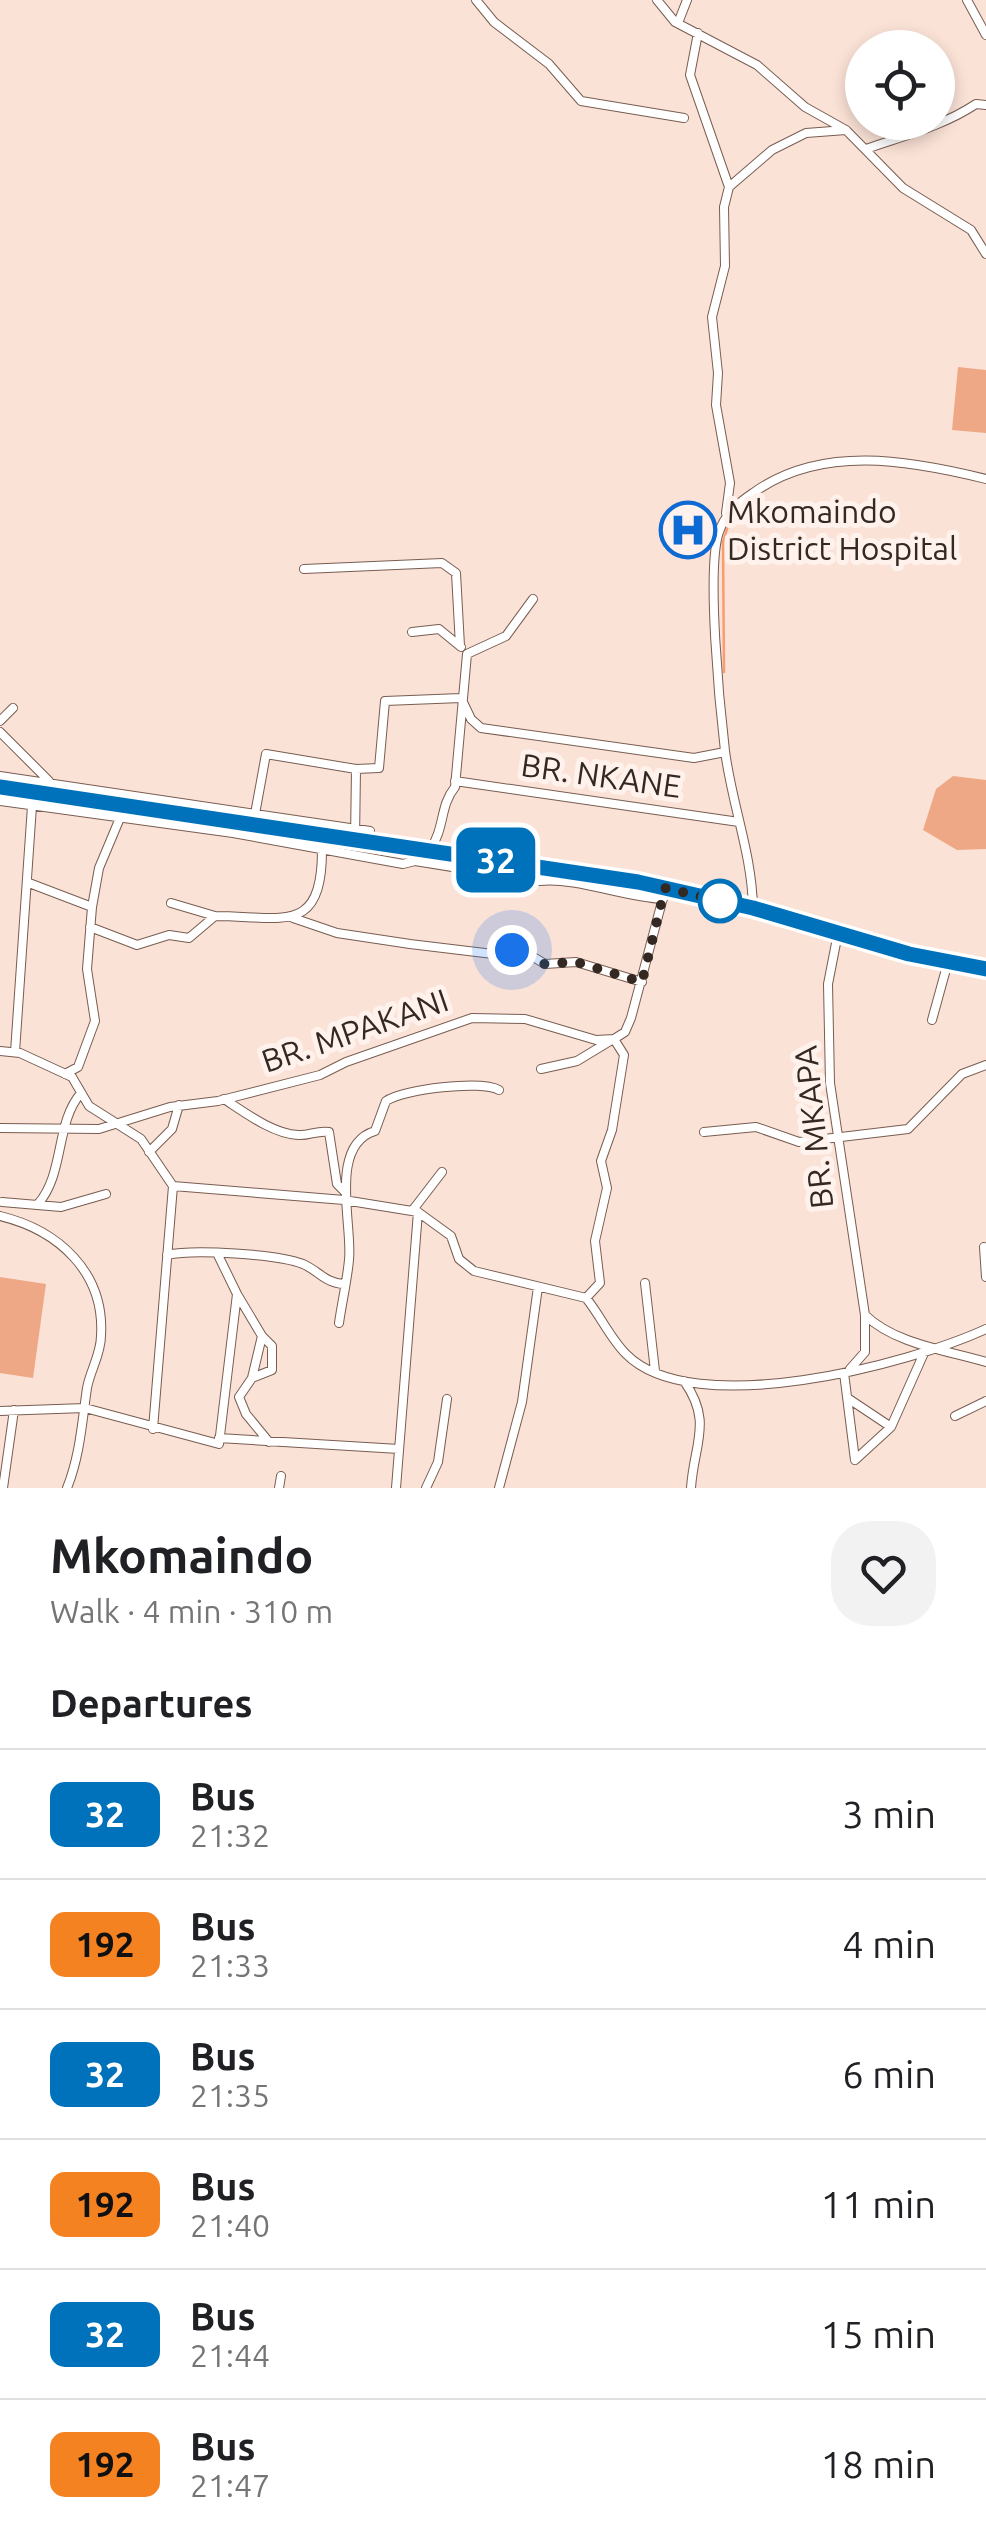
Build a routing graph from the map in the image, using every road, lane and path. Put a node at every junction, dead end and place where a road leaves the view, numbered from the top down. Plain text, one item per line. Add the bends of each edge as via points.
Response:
1 (476, 0) edge
2 (657, 0) edge
3 (687, 0) edge
4 (967, 0) edge
5 (678, 23) junction
6 (698, 34) junction
7 (986, 35) edge
8 (986, 105) edge
9 (684, 118) dead end
10 (845, 129) edge
11 (845, 130) edge
12 (856, 140) edge
13 (866, 150) junction
14 (729, 186) junction
15 (986, 254) edge
16 (986, 479) edge
17 (726, 517) junction
18 (304, 569) dead end
19 (533, 599) dead end
20 (412, 632) dead end
21 (463, 650) junction
22 (461, 698) junction
23 (0, 706) edge
24 (0, 722) edge
25 (0, 732) edge
26 (726, 752) junction
27 (356, 769) junction
28 (55, 772) dead end
29 (0, 776) edge
30 (455, 781) junction
31 (0, 787) edge
32 (52, 789) junction
33 (0, 800) edge
34 (32, 806) junction
35 (120, 818) junction
36 (254, 818) junction
37 (739, 822) junction
38 (370, 831) dead end
39 (355, 835) junction
40 (322, 843) junction
41 (430, 852) junction
42 (29, 883) junction
43 (664, 894) junction
44 (171, 904) dead end
45 (92, 906) junction
46 (753, 908) junction
47 (215, 916) junction
48 (293, 918) junction
49 (90, 928) junction
50 (838, 933) junction
51 (948, 962) junction
52 (986, 969) edge
53 (642, 982) junction
54 (932, 1020) dead end
55 (614, 1038) junction
56 (0, 1051) edge
57 (15, 1052) junction
58 (986, 1065) edge
59 (78, 1067) junction
60 (541, 1069) dead end
61 (65, 1074) junction
62 (78, 1083) junction
63 (498, 1090) dead end
64 (82, 1093) junction
65 (224, 1099) junction
66 (179, 1105) junction
67 (113, 1124) junction
68 (0, 1128) edge
69 (63, 1132) junction
70 (704, 1132) dead end
71 (838, 1137) junction
72 (150, 1152) junction
73 (442, 1172) dead end
74 (173, 1186) junction
75 (106, 1194) dead end
76 (344, 1196) junction
77 (1, 1201) edge
78 (38, 1204) junction
79 (415, 1212) junction
80 (1, 1217) edge
81 (984, 1247) edge
82 (168, 1254) junction
83 (218, 1255) junction
84 (986, 1277) edge
85 (645, 1283) dead end
86 (344, 1284) junction
87 (538, 1286) junction
88 (237, 1294) junction
89 (586, 1298) junction
90 (864, 1315) junction
91 (338, 1322) dead end
92 (986, 1330) edge
93 (262, 1336) junction
94 (938, 1348) junction
95 (924, 1353) junction
96 (986, 1362) edge
97 (655, 1371) junction
98 (846, 1372) junction
99 (252, 1378) junction
100 (684, 1381) junction
101 (447, 1399) dead end
102 (848, 1399) junction
103 (986, 1401) edge
104 (85, 1408) junction
105 (14, 1410) junction
106 (0, 1413) edge
107 (955, 1416) dead end
108 (10, 1421) junction
109 (891, 1427) junction
110 (153, 1429) junction
111 (219, 1438) junction
112 (269, 1442) junction
113 (400, 1449) junction
114 (281, 1476) dead end
115 (3, 1488) edge
116 (67, 1488) edge
117 (279, 1488) edge
118 (396, 1488) edge
119 (426, 1488) edge
120 (500, 1488) edge
121 (691, 1488) edge

1 - 9 street via 581,101
2 - 5 street
3 - 5 street
4 - 7 street
5 - 6 street
6 - 10 street via 757,65 805,107
6 - 14 street via 690,75
8 - 13 street
11 - 14 street via 806,133 772,150
12 - 13 street
13 - 15 street via 903,188 971,230
14 - 17 street via 725,266 712,317 716,405 730,483
16 - 17 street via 905,462 822,461 776,476
17 - 26 street via 717,536 716,628
18 - 21 street via 450,567
19 - 21 street via 506,636
20 - 21 street via 439,629
21 - 22 street
22 - 26 street via 482,728 694,758
22 - 27 street via 385,702 379,768
22 - 30 street
23 - 24 street via 13,708
25 - 32 street
26 - 37 street
27 - 36 street via 266,754
27 - 39 street
28 - 32 street
29 - 32 street
30 - 37 street, BR. NKANE
30 - 41 street
31 - 32 highway
32 - 36 highway
33 - 34 street
34 - 35 street
34 - 42 street
35 - 40 street
35 - 45 street
36 - 39 street
36 - 40 highway
37 - 46 street via 752,868
38 - 39 street
39 - 40 highway
39 - 41 highway
40 - 43 street via 403,864
40 - 48 street via 314,896
41 - 43 highway
42 - 45 street
42 - 57 street
43 - 46 highway
43 - 53 street
44 - 47 street
45 - 49 street
46 - 50 highway
47 - 48 street
47 - 49 street via 188,938 168,935 137,945
48 - 53 street via 410,944 525,952 544,964 576,962
49 - 59 street via 86,969 95,1022
50 - 51 highway
50 - 71 street, BR. MKAPA via 828,984
51 - 52 highway
51 - 54 street
53 - 55 street via 625,1032
55 - 60 street via 578,1060
55 - 65 street, BR. MPAKANI via 596,1040 526,1018 472,1018 320,1075
55 - 89 street via 624,1055 600,1161 607,1188 595,1240 600,1283
56 - 57 street
57 - 61 street
58 - 71 street via 962,1074 908,1129
59 - 61 street
59 - 62 street
61 - 62 street
62 - 64 street
63 - 76 street via 486,1084 386,1101 376,1131 363,1134 355,1146
64 - 67 street
64 - 69 street
65 - 66 street, BR. MPAKANI
65 - 76 street via 284,1131 329,1132
66 - 67 street, BR. MPAKANI
66 - 72 street via 172,1129
67 - 69 street, BR. MPAKANI
67 - 72 street via 128,1129
68 - 69 street, BR. MPAKANI
69 - 78 street via 49,1192
70 - 71 street via 756,1127 799,1142
71 - 90 street, BR. MKAPA
72 - 74 street
73 - 79 street
74 - 76 street
74 - 82 street
75 - 78 street via 62,1207
76 - 79 street
76 - 86 street via 350,1257
77 - 78 street
77 - 80 street
79 - 87 street via 451,1236 460,1260 474,1271
79 - 113 street
80 - 104 street via 39,1232 85,1266 102,1333
81 - 84 street
82 - 83 street
82 - 110 street
83 - 86 street via 275,1256 305,1265 330,1284
83 - 88 street
85 - 97 street
86 - 91 street
87 - 89 street
87 - 120 street via 522,1402
88 - 93 street
88 - 111 street
89 - 97 street via 626,1354
90 - 94 street via 900,1338
90 - 98 street, BR. MKAPA via 865,1352
92 - 94 street
93 - 99 street
93 - 99 street via 272,1346 272,1370
94 - 95 street
94 - 96 street
95 - 98 street
95 - 109 street
97 - 100 street
98 - 100 street via 796,1383
98 - 102 street
99 - 112 street via 238,1396
100 - 121 street via 703,1418
101 - 119 street via 438,1462
102 - 109 street
102 - 109 street via 855,1460
103 - 107 street
104 - 105 street
104 - 110 street
104 - 116 street
105 - 106 street
105 - 108 street
106 - 108 street
108 - 115 street
110 - 111 street via 218,1444
111 - 112 street
112 - 113 street
113 - 118 street
114 - 117 street

